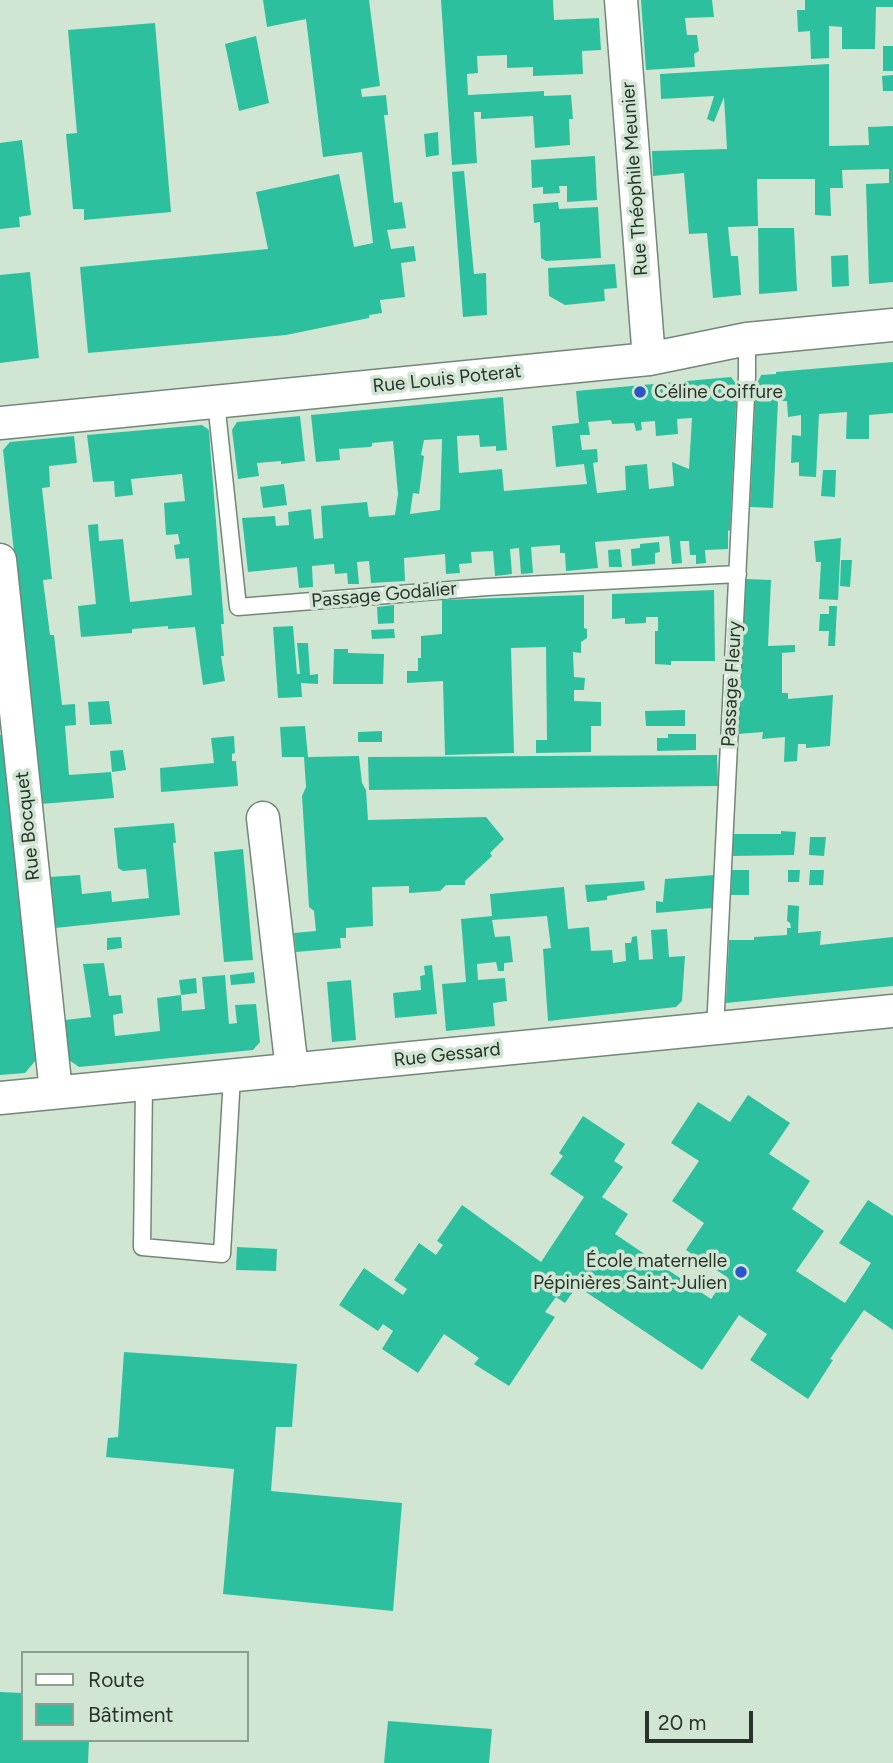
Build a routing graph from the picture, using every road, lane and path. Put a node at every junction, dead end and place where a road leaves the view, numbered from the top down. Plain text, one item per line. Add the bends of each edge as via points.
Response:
1 (621, 0) edge
2 (893, 325) edge
3 (747, 339) junction
4 (649, 359) junction
5 (216, 402) junction
6 (0, 423) edge
7 (0, 560) edge
8 (738, 574) junction
9 (263, 818) dead end
10 (893, 1012) edge
11 (715, 1030) junction
12 (292, 1070) junction
13 (232, 1076) junction
14 (144, 1084) junction
15 (55, 1092) junction
16 (0, 1098) edge

1 - 4 street, Rue Théophile Meunier
2 - 3 street, Rue Louis Poterat
3 - 4 street, Rue Louis Poterat
3 - 8 lane, Passage Fleury
4 - 5 street, Rue Louis Poterat
5 - 6 street, Rue Louis Poterat
5 - 8 lane, Passage Godalier via 238,607 487,587
7 - 15 street, Rue Bocquet
8 - 11 lane, Passage Fleury
9 - 12 street
10 - 11 street, Rue Gessard
11 - 12 street, Rue Gessard
12 - 13 street, Rue Gessard
13 - 14 street, Rue Gessard
13 - 14 lane via 222,1254 142,1247
14 - 15 street, Rue Gessard
15 - 16 street, Rue Gessard

